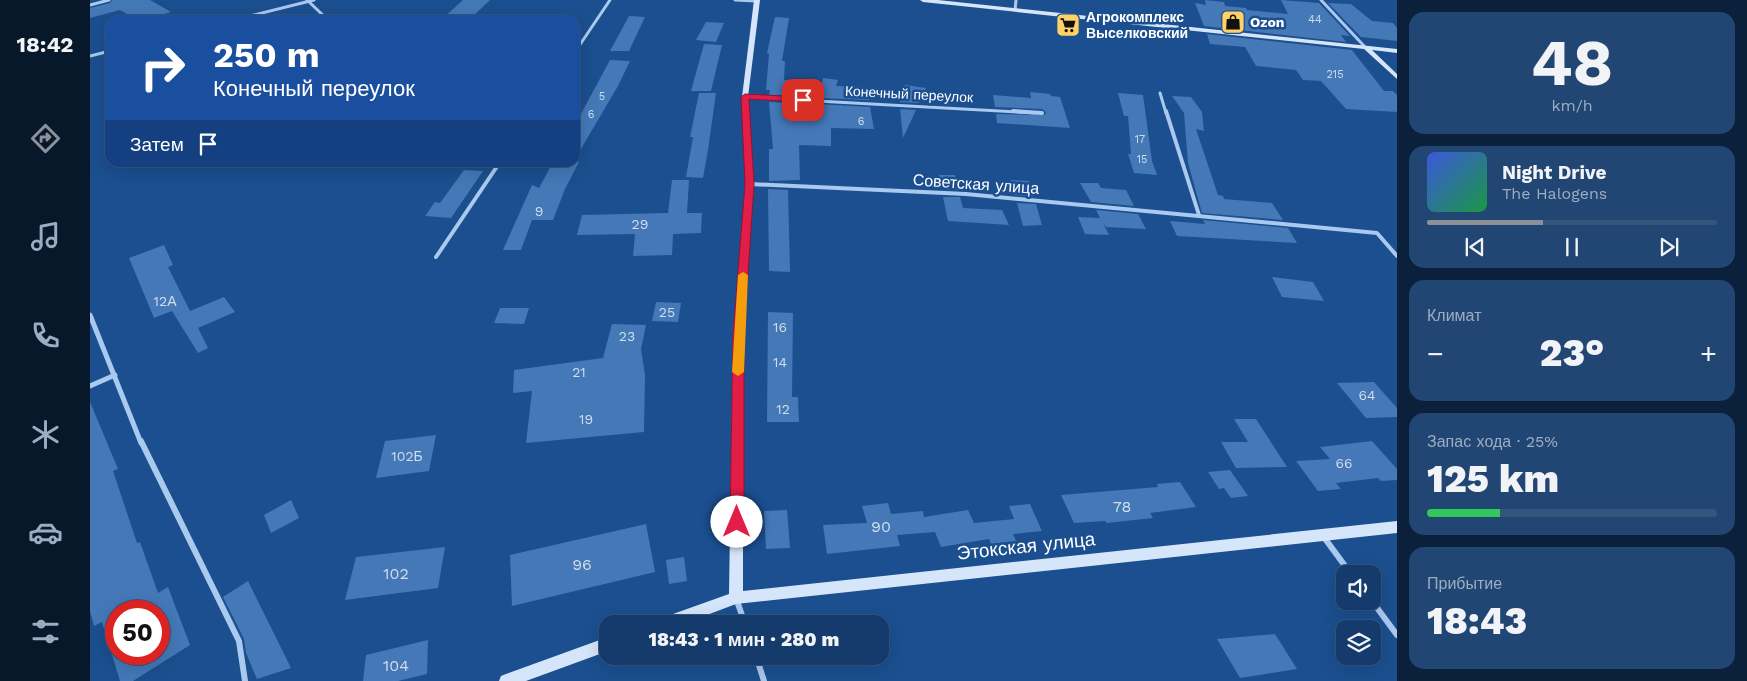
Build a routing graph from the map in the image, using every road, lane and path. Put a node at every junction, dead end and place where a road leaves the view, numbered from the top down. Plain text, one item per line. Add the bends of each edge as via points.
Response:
1 (109, 0) edge
2 (314, 0) edge
3 (610, 0) edge
4 (735, 0) edge
5 (924, 0) edge
6 (1016, 0) edge
7 (1321, 0) edge
8 (308, 1) edge
9 (757, 1) edge
10 (90, 5) edge
11 (1015, 10) junction
12 (253, 15) edge
13 (323, 15) edge
14 (580, 45) edge
15 (1365, 47) junction
16 (1397, 51) edge
17 (105, 52) edge
18 (90, 56) edge
19 (1397, 77) edge
20 (1160, 92) dead end
21 (745, 97) junction
22 (1042, 112) dead end
23 (497, 167) edge
24 (750, 184) junction
25 (1199, 215) junction
26 (1397, 256) edge
27 (436, 257) dead end
28 (90, 316) edge
29 (115, 375) junction
30 (90, 386) edge
31 (1397, 527) edge
32 (1322, 534) junction
33 (1344, 565) edge
34 (736, 598) junction
35 (1379, 610) edge
36 (689, 615) edge
37 (742, 615) edge
38 (1397, 635) edge
39 (599, 647) edge
40 (759, 665) edge
41 (244, 681) edge
42 (506, 681) edge
43 (764, 681) edge

1 - 10 street
2 - 8 street
3 - 14 street
4 - 9 street
5 - 11 main road
6 - 11 street
7 - 15 street
8 - 12 street
8 - 13 street
9 - 21 main road
11 - 15 main road
15 - 16 main road
15 - 19 main road
17 - 18 street
20 - 25 street
21 - 22 street, Конечный переулок
21 - 24 main road
23 - 27 street
24 - 25 street, Советская улица via 966,194
24 - 34 main road via 738,334
25 - 26 street, Советская улица via 1377,233
28 - 29 street
29 - 30 street
29 - 41 street via 149,462 239,641
31 - 32 main road, Этокская улица
32 - 33 street
32 - 34 main road, Этокская улица
34 - 36 main road, Этокская улица
34 - 37 street
35 - 38 street
39 - 42 main road
40 - 43 street

